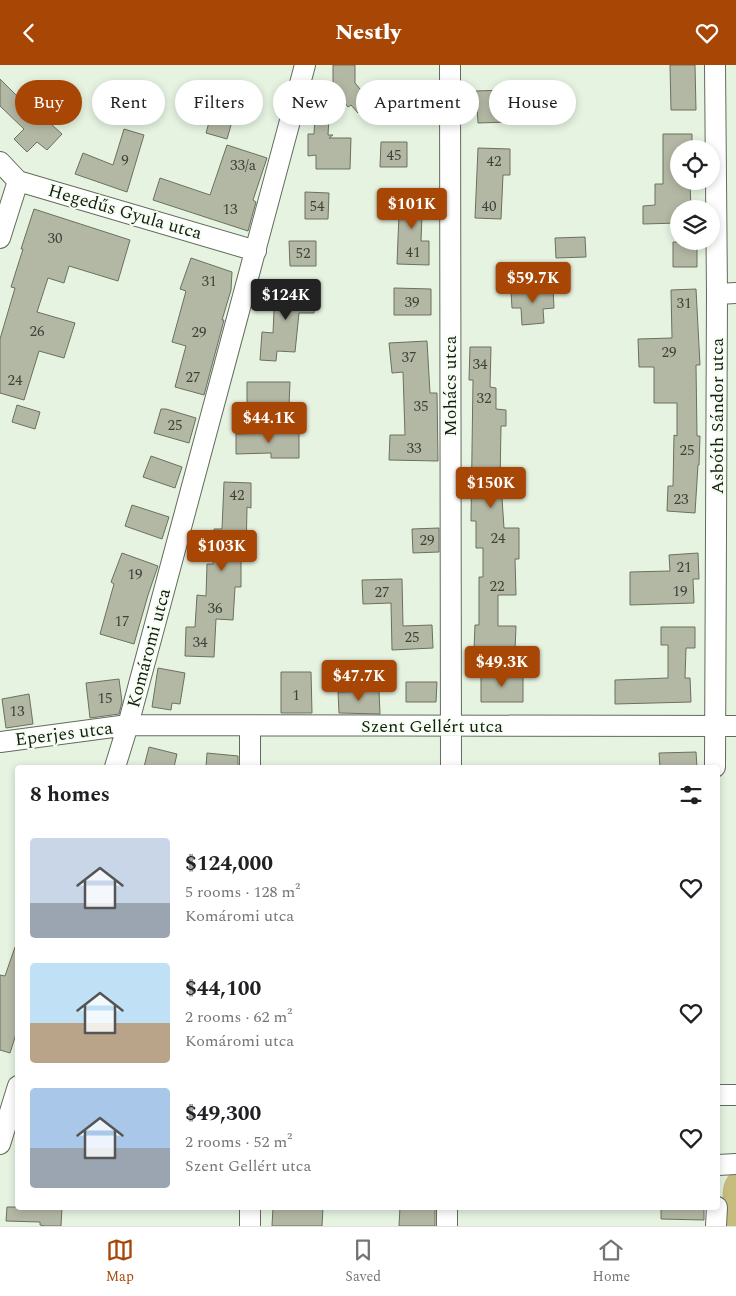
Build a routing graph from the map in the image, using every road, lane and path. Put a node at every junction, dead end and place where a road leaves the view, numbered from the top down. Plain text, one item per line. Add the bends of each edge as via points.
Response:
1 (305, 65) edge
2 (450, 65) edge
3 (715, 65) edge
4 (0, 162) edge
5 (18, 181) junction
6 (0, 238) edge
7 (256, 251) junction
8 (727, 294) edge
9 (128, 725) junction
10 (250, 726) junction
11 (451, 726) junction
12 (715, 726) junction
13 (736, 726) edge
14 (0, 742) edge
15 (116, 765) edge
16 (250, 765) edge
17 (451, 765) edge
18 (715, 765) edge
19 (720, 1095) edge
20 (736, 1095) edge
21 (15, 1096) edge
22 (0, 1144) edge
23 (736, 1164) edge
24 (720, 1165) edge
25 (250, 1210) edge
26 (447, 1210) edge
27 (717, 1210) edge
28 (250, 1226) edge
29 (447, 1226) edge
30 (716, 1226) edge

1 - 7 street, Komáromi utca
2 - 11 street, Mohács utca
3 - 8 street, Asbóth Sándor utca
4 - 5 street
5 - 6 street
5 - 7 street, Hegedűs Gyula utca
7 - 9 street, Komáromi utca
8 - 12 street, Asbóth Sándor utca
9 - 10 street, Szent Gellért utca
9 - 14 street, Eperjes utca
9 - 15 street, Komáromi utca
10 - 11 street, Szent Gellért utca
10 - 16 street
11 - 12 street, Szent Gellért utca
11 - 17 street, Mohács utca
12 - 13 street, Szent Gellért utca
12 - 18 street, Asbóth Sándor utca
19 - 20 street
21 - 22 street
23 - 24 street
25 - 28 street
26 - 29 street
27 - 30 street

